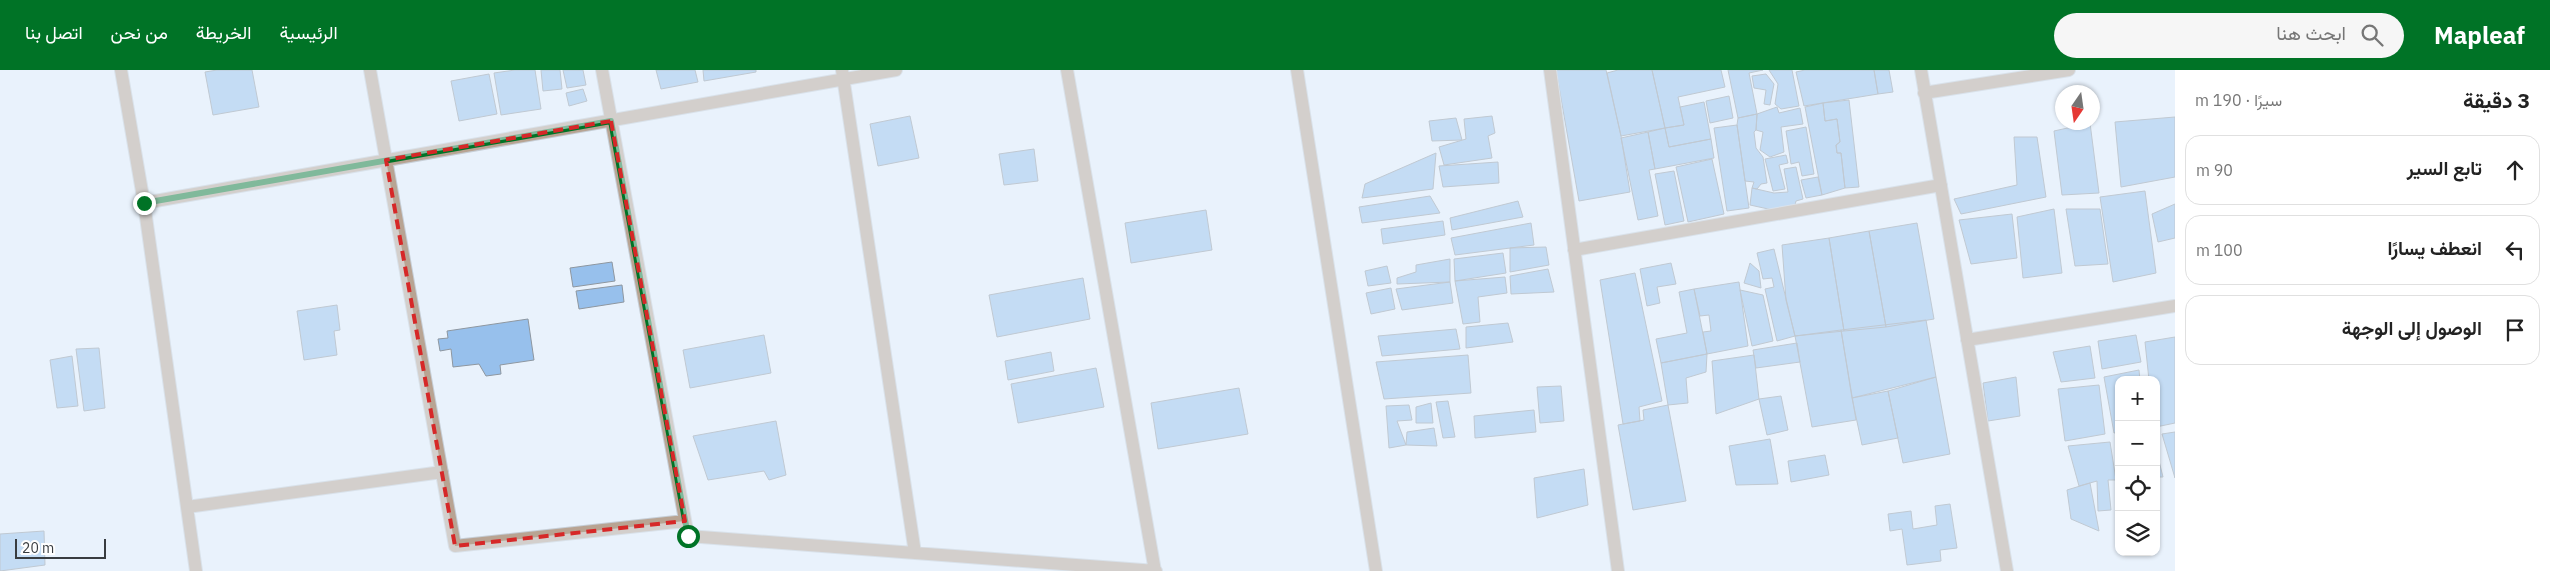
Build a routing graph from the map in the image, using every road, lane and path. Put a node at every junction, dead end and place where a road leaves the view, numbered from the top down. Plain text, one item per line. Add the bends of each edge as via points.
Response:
1 (121, 70) edge
2 (370, 70) edge
3 (602, 70) edge
4 (896, 70) edge
5 (1067, 70) edge
6 (1297, 70) edge
7 (1550, 70) edge
8 (1920, 70) edge
9 (2069, 70) edge
10 (843, 74) edge
11 (1924, 93) junction
12 (611, 121) junction
13 (386, 160) junction
14 (1941, 185) junction
15 (144, 203) junction
16 (1574, 250) junction
17 (2175, 306) edge
18 (1967, 340) junction
19 (442, 472) junction
20 (187, 507) junction
21 (686, 521) junction
22 (915, 552) junction
23 (196, 571) edge
24 (1156, 571) edge
25 (1376, 571) edge
26 (1618, 571) edge
27 (2006, 571) edge

1 - 15 street
2 - 13 street
3 - 12 street
4 - 10 street
5 - 24 street
6 - 25 street
7 - 16 street
8 - 11 street
9 - 11 street
10 - 12 street
10 - 22 street
11 - 14 street
12 - 13 street
12 - 21 street
13 - 15 street
13 - 19 street
14 - 16 street
14 - 18 street
15 - 20 street
16 - 26 street
17 - 18 street
18 - 27 street
19 - 20 street
19 - 21 street via 455,546
20 - 23 street
21 - 22 street via 688,536
22 - 24 street

